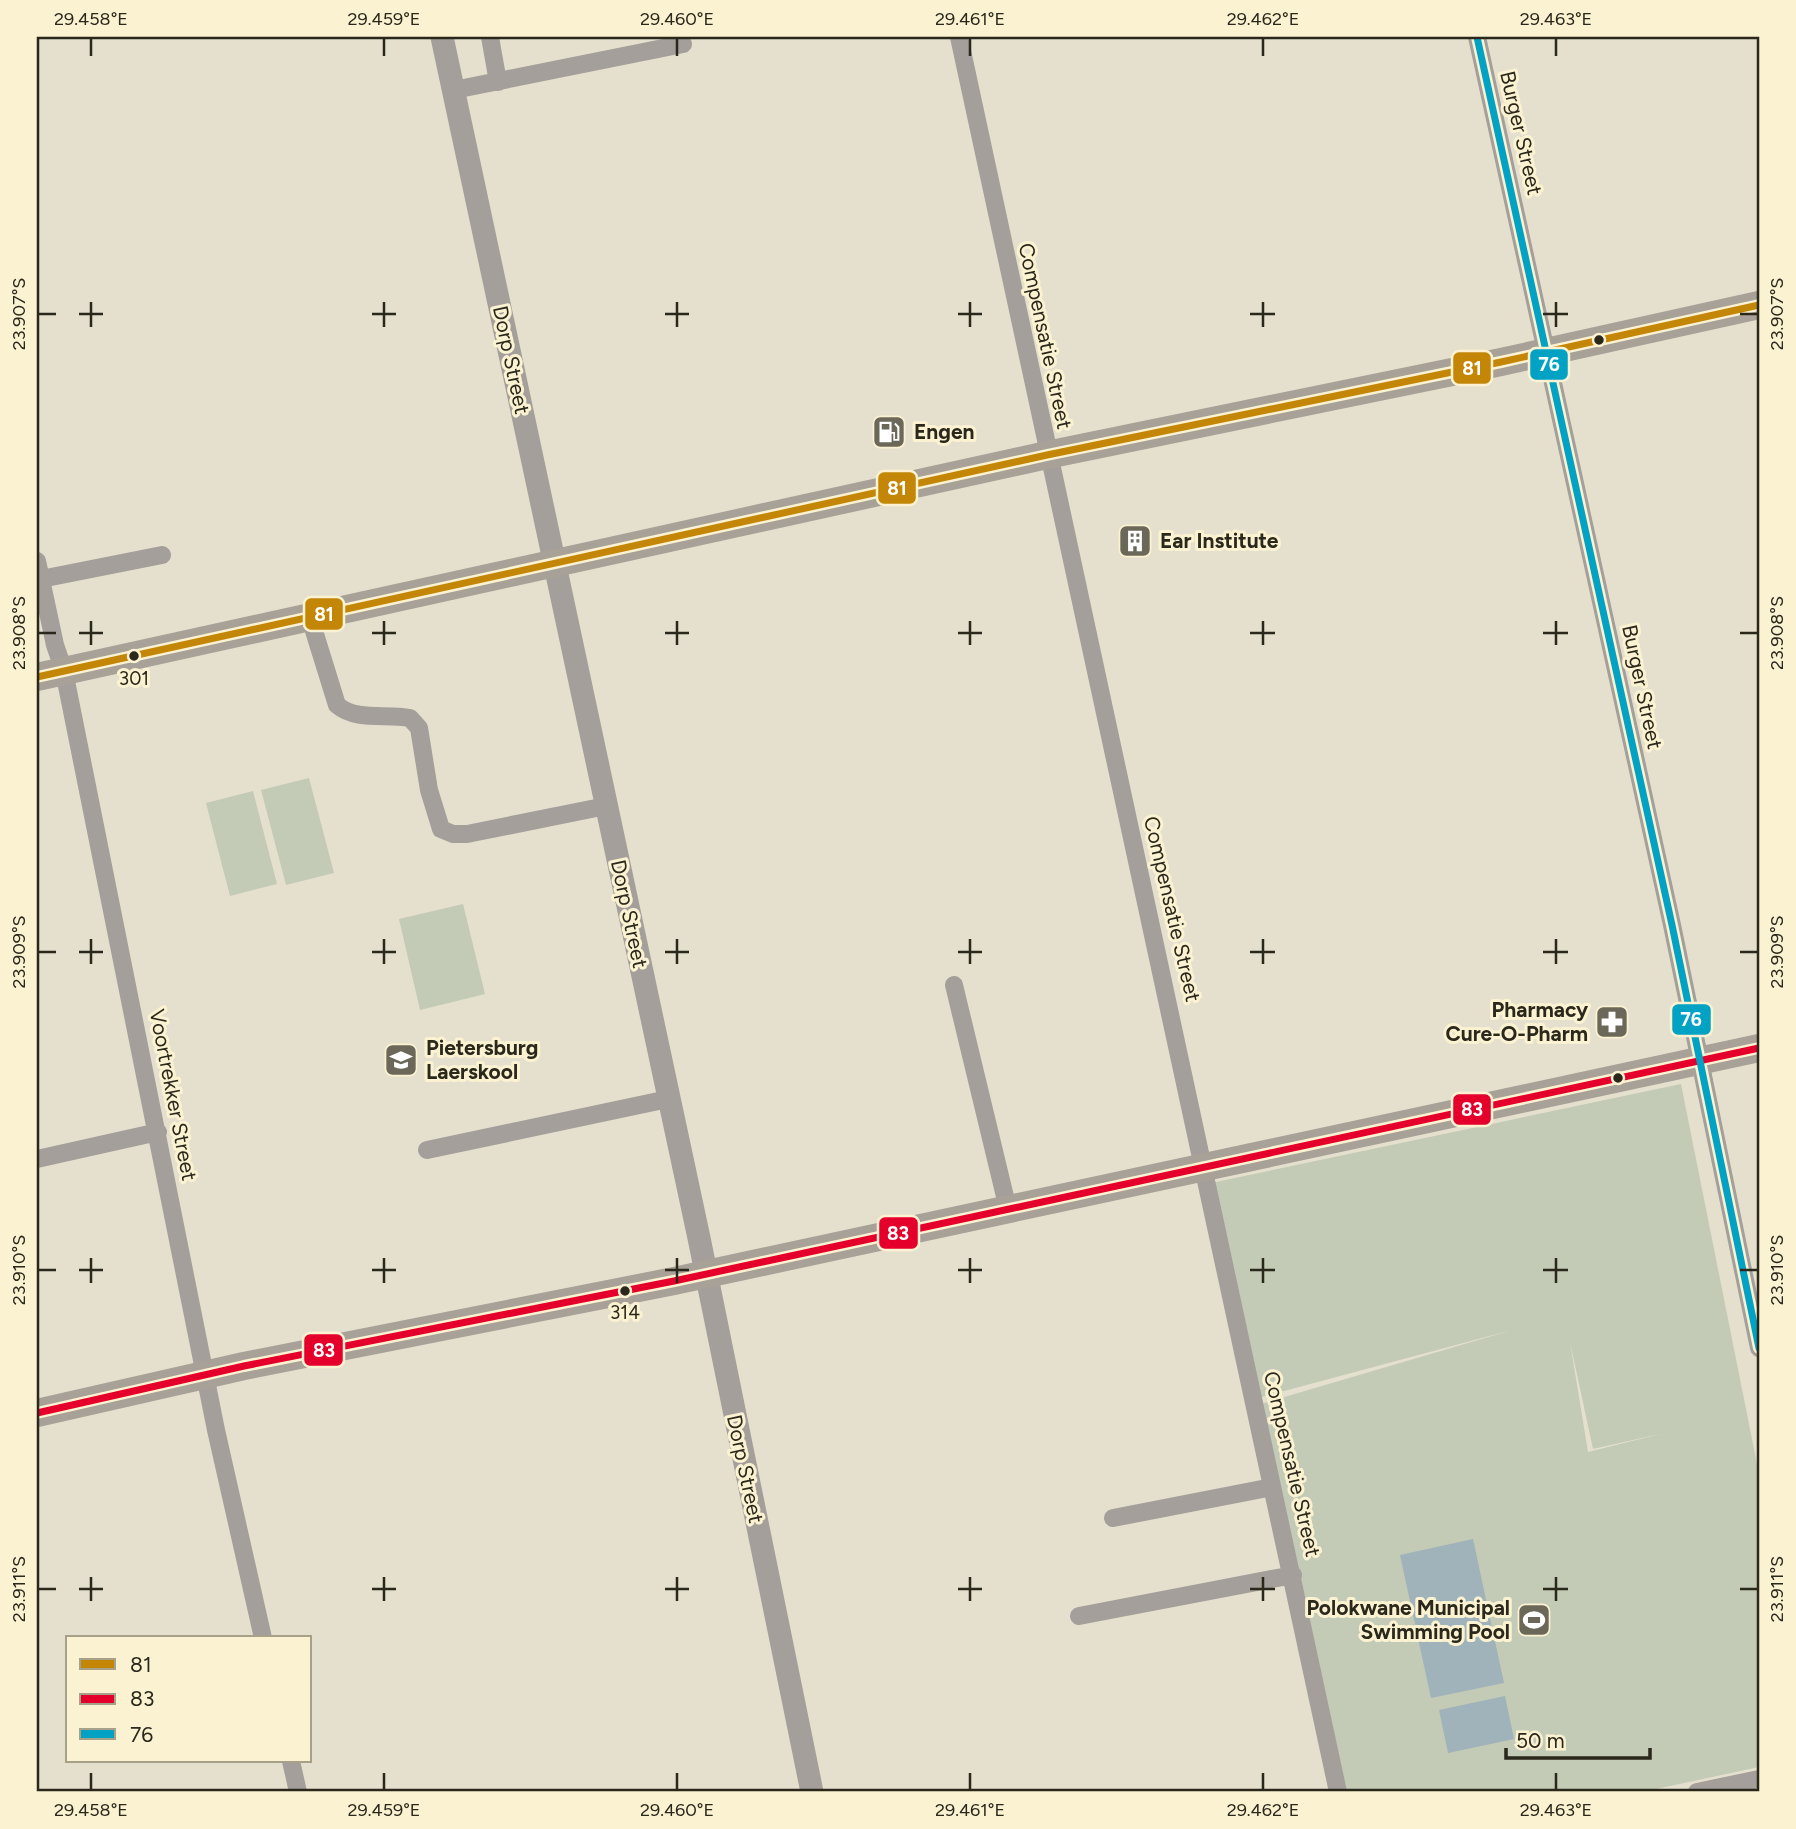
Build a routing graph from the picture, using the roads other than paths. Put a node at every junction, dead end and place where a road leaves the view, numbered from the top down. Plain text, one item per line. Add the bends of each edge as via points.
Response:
1 (442, 37) edge
2 (490, 37) edge
3 (960, 37) edge
4 (1477, 37) edge
5 (683, 44) dead end
6 (498, 82) junction
7 (454, 90) junction
8 (1759, 304) edge
9 (1545, 351) junction
10 (1046, 455) junction
11 (162, 555) dead end
12 (555, 564) junction
13 (39, 570) edge
14 (310, 618) junction
15 (64, 671) junction
16 (37, 677) edge
17 (606, 806) junction
18 (954, 985) dead end
19 (1759, 1048) edge
20 (1699, 1061) junction
21 (668, 1099) junction
22 (158, 1132) junction
23 (427, 1150) dead end
24 (37, 1159) edge
25 (1205, 1167) junction
26 (1009, 1209) junction
27 (706, 1274) junction
28 (1759, 1348) edge
29 (205, 1375) junction
30 (37, 1413) edge
31 (1272, 1487) junction
32 (1113, 1518) dead end
33 (1293, 1575) junction
34 (1079, 1616) dead end
35 (263, 1636) edge
36 (291, 1762) edge
37 (1759, 1779) edge
38 (298, 1792) edge
39 (812, 1792) edge
40 (1338, 1792) edge
41 (1697, 1792) edge

1 - 7 street, Dorp Street
2 - 6 street
3 - 10 street, Compensatie Street
4 - 9 street, Burger Street
5 - 6 street
6 - 7 street
7 - 12 street, Dorp Street
8 - 9 main road
9 - 10 main road
9 - 20 street, Burger Street
10 - 12 main road
10 - 25 street, Compensatie Street
11 - 13 street
12 - 14 main road
12 - 17 street, Dorp Street
13 - 15 street, Voortrekker Street
14 - 15 main road
14 - 17 street via 337,705 360,715 410,718 418,728 441,829 467,834
15 - 16 main road
15 - 22 street, Voortrekker Street
17 - 21 street, Dorp Street
18 - 26 street
19 - 20 main road
20 - 25 main road
20 - 28 street, Burger Street
21 - 23 street
21 - 27 street, Dorp Street
22 - 24 street
22 - 29 street, Voortrekker Street
25 - 26 main road
25 - 31 street, Compensatie Street
26 - 27 main road
27 - 29 main road
27 - 39 street, Dorp Street
29 - 30 main road
29 - 35 street, Voortrekker Street
31 - 32 street
31 - 33 street, Compensatie Street
33 - 34 street
33 - 40 street, Compensatie Street
36 - 38 street
37 - 41 street

